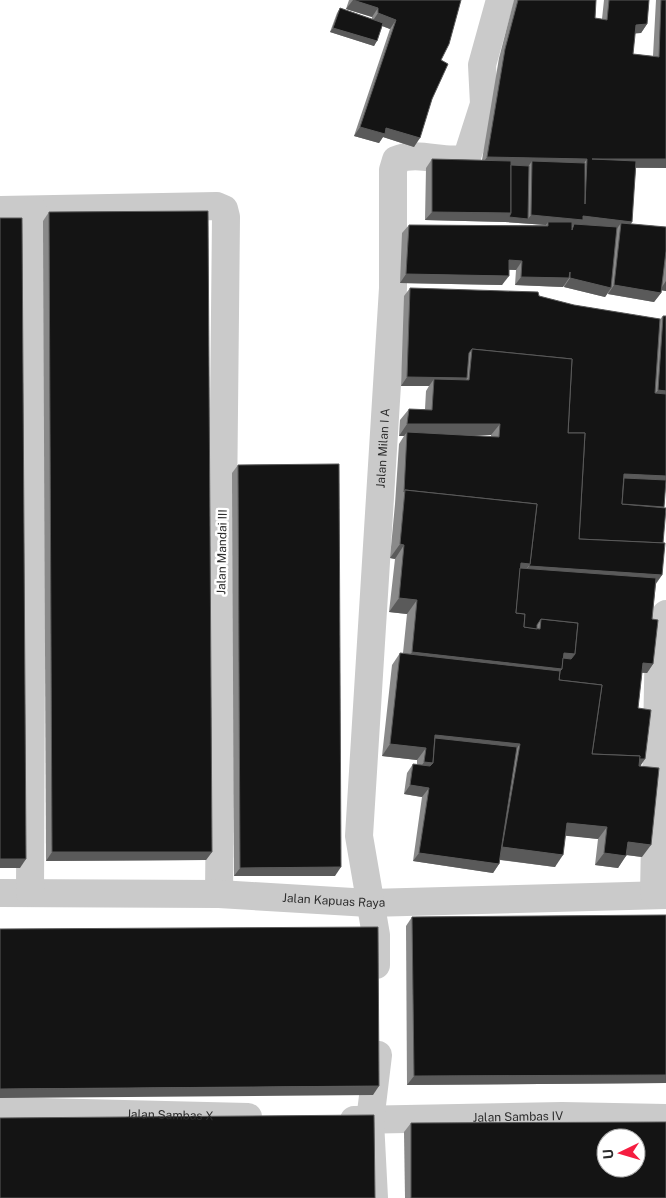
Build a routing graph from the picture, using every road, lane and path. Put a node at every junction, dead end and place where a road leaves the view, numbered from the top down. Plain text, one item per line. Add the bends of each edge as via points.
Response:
1 (500, 0) edge
2 (0, 210) edge
3 (33, 210) junction
4 (666, 614) edge
5 (0, 893) edge
6 (30, 893) junction
7 (219, 894) junction
8 (660, 895) edge
9 (369, 904) junction
10 (376, 987) edge
11 (377, 1031) edge
12 (0, 1110) edge
13 (273, 1118) edge
14 (666, 1118) edge
15 (331, 1120) edge
16 (370, 1121) junction
17 (374, 1198) edge

1 - 9 street, Jalan Milan I A via 482,65 484,104 467,157 460,161 404,156 396,160 393,170 393,288 359,836
2 - 3 street
3 - 6 street
3 - 7 street, Jalan Mandai III via 217,206 224,210 226,217
4 - 8 street via 659,634
5 - 6 street, Jalan Kapuas Raya
6 - 7 street, Jalan Kapuas Raya
7 - 9 street, Jalan Kapuas Raya
8 - 9 street, Jalan Kapuas Raya
9 - 10 street, Jalan Milan I A via 376,935
11 - 16 street via 375,1090
12 - 13 street, Jalan Sambas X
14 - 16 street, Jalan Sambas IV via 562,1116
15 - 16 street
16 - 17 street

